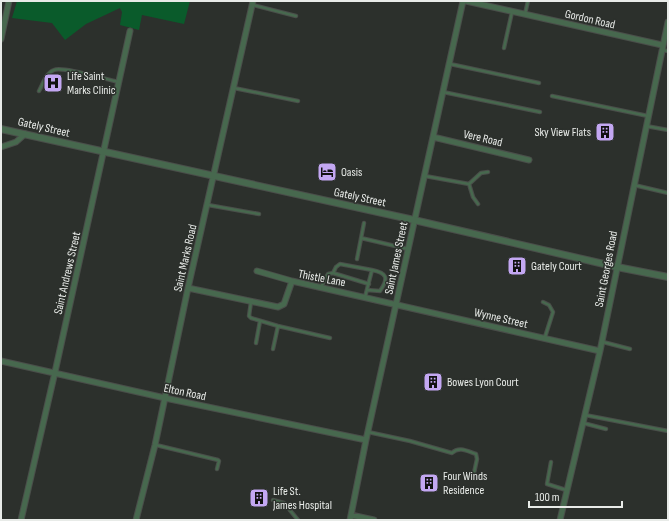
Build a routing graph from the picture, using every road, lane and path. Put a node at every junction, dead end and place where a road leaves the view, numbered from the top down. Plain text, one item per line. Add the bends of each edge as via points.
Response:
1 (9, 1) edge
2 (463, 1) edge
3 (466, 1) edge
4 (528, 1) edge
5 (252, 3) edge
6 (512, 11) junction
7 (525, 14) junction
8 (296, 16) dead end
9 (668, 22) edge
10 (130, 30) dead end
11 (1, 39) edge
12 (504, 48) dead end
13 (662, 48) junction
14 (668, 51) edge
15 (450, 64) junction
16 (119, 82) junction
17 (539, 83) dead end
18 (234, 88) junction
19 (40, 91) dead end
20 (443, 92) junction
21 (552, 96) dead end
22 (298, 101) dead end
23 (540, 112) dead end
24 (648, 116) junction
25 (646, 126) junction
26 (1, 129) edge
27 (668, 130) edge
28 (24, 134) junction
29 (433, 137) junction
30 (1, 147) edge
31 (104, 152) junction
32 (529, 160) dead end
33 (488, 172) dead end
34 (424, 176) junction
35 (214, 177) junction
36 (469, 184) junction
37 (634, 185) junction
38 (668, 192) edge
39 (207, 204) junction
40 (478, 204) dead end
41 (259, 214) dead end
42 (414, 220) junction
43 (364, 223) dead end
44 (361, 238) junction
45 (408, 249) junction
46 (357, 259) dead end
47 (617, 267) junction
48 (372, 270) junction
49 (257, 271) dead end
50 (333, 274) junction
51 (668, 278) edge
52 (292, 281) junction
53 (369, 284) junction
54 (321, 287) junction
55 (188, 288) junction
56 (367, 290) junction
57 (365, 297) junction
58 (251, 301) junction
59 (543, 302) dead end
60 (397, 304) junction
61 (260, 321) junction
62 (278, 326) junction
63 (330, 338) dead end
64 (544, 338) junction
65 (602, 342) junction
66 (256, 343) dead end
67 (273, 348) dead end
68 (630, 349) dead end
69 (600, 351) junction
70 (1, 361) edge
71 (55, 372) junction
72 (165, 398) junction
73 (584, 415) junction
74 (582, 423) junction
75 (606, 429) dead end
76 (668, 431) edge
77 (368, 432) junction
78 (366, 440) junction
79 (155, 445) junction
80 (551, 462) dead end
81 (217, 469) dead end
82 (474, 473) dead end
83 (567, 490) junction
84 (273, 500) dead end
85 (351, 518) edge
86 (20, 520) edge
87 (136, 520) edge
88 (298, 520) edge
89 (374, 520) edge
90 (560, 520) edge

1 - 11 street
2 - 15 street, Saint James Street
3 - 6 street, Gordon Road
4 - 7 lane
5 - 8 lane
5 - 18 street, Saint Marks Road
6 - 7 street, Gordon Road
6 - 12 lane
7 - 13 street, Gordon Road
9 - 13 street, Saint Georges Road
10 - 16 street, Saint Andrews Street
13 - 14 lane
13 - 24 street, Saint Georges Road
15 - 17 lane
15 - 20 street, Saint James Street
16 - 19 lane via 57,69 47,76
16 - 31 street, Saint Andrews Street
18 - 22 lane
18 - 35 street, Saint Marks Road
20 - 23 lane
20 - 29 street, Saint James Street
21 - 24 lane
24 - 25 street, Saint Georges Road
25 - 27 lane
25 - 37 street, Saint Georges Road
26 - 28 street, Gately Street
28 - 30 street via 16,142
28 - 31 street, Gately Street
29 - 32 street, Vere Road
29 - 34 street, Saint James Street
31 - 35 street, Gately Street
31 - 71 street, Saint Andrews Street
33 - 36 lane via 481,173
34 - 36 lane
34 - 42 street, Saint James Street
35 - 39 street, Saint Marks Road
35 - 42 street, Gately Street
36 - 40 lane
37 - 38 lane
37 - 47 street, Saint Georges Road
39 - 41 lane
39 - 55 street, Saint Marks Road
42 - 45 street, Saint James Street
42 - 47 street, Gately Street
43 - 44 lane
44 - 45 lane
44 - 46 lane
45 - 60 street, Saint James Street
47 - 51 street, Gately Street
47 - 65 street, Saint Georges Road
48 - 50 lane via 340,264
48 - 53 lane
48 - 56 lane via 381,272 386,277 380,291
49 - 52 street
50 - 53 lane
50 - 54 lane via 328,274
52 - 54 street, Thistle Lane
52 - 58 street, Thistle Lane via 287,300 281,306
53 - 56 lane
54 - 57 street, Thistle Lane
55 - 58 street, Thistle Lane
55 - 72 street, Saint Marks Road
56 - 57 lane
57 - 60 street, Thistle Lane
58 - 61 lane via 249,316
59 - 64 lane via 549,305 553,312
60 - 64 street, Wynne Street
60 - 77 street, Saint James Street
61 - 62 lane
61 - 66 lane
62 - 63 lane
62 - 67 lane
64 - 69 street, Wynne Street
65 - 68 lane
65 - 69 street, Saint Georges Road
69 - 73 street, Saint Georges Road
70 - 71 street, Elton Road
71 - 72 street, Elton Road
71 - 86 street, Saint Andrews Street
72 - 78 street, Elton Road
72 - 79 street, Saint Marks Road
73 - 74 street, Saint Georges Road
73 - 76 lane
74 - 75 lane
74 - 83 street, Saint Georges Road
77 - 78 street, Saint James Street
77 - 82 lane via 452,453 459,449 476,454
78 - 85 street, Saint James Street
79 - 81 lane via 218,460
79 - 87 street, Saint Marks Road
80 - 83 lane via 547,484
83 - 90 street, Saint Georges Road
84 - 88 lane via 284,503
85 - 89 street

